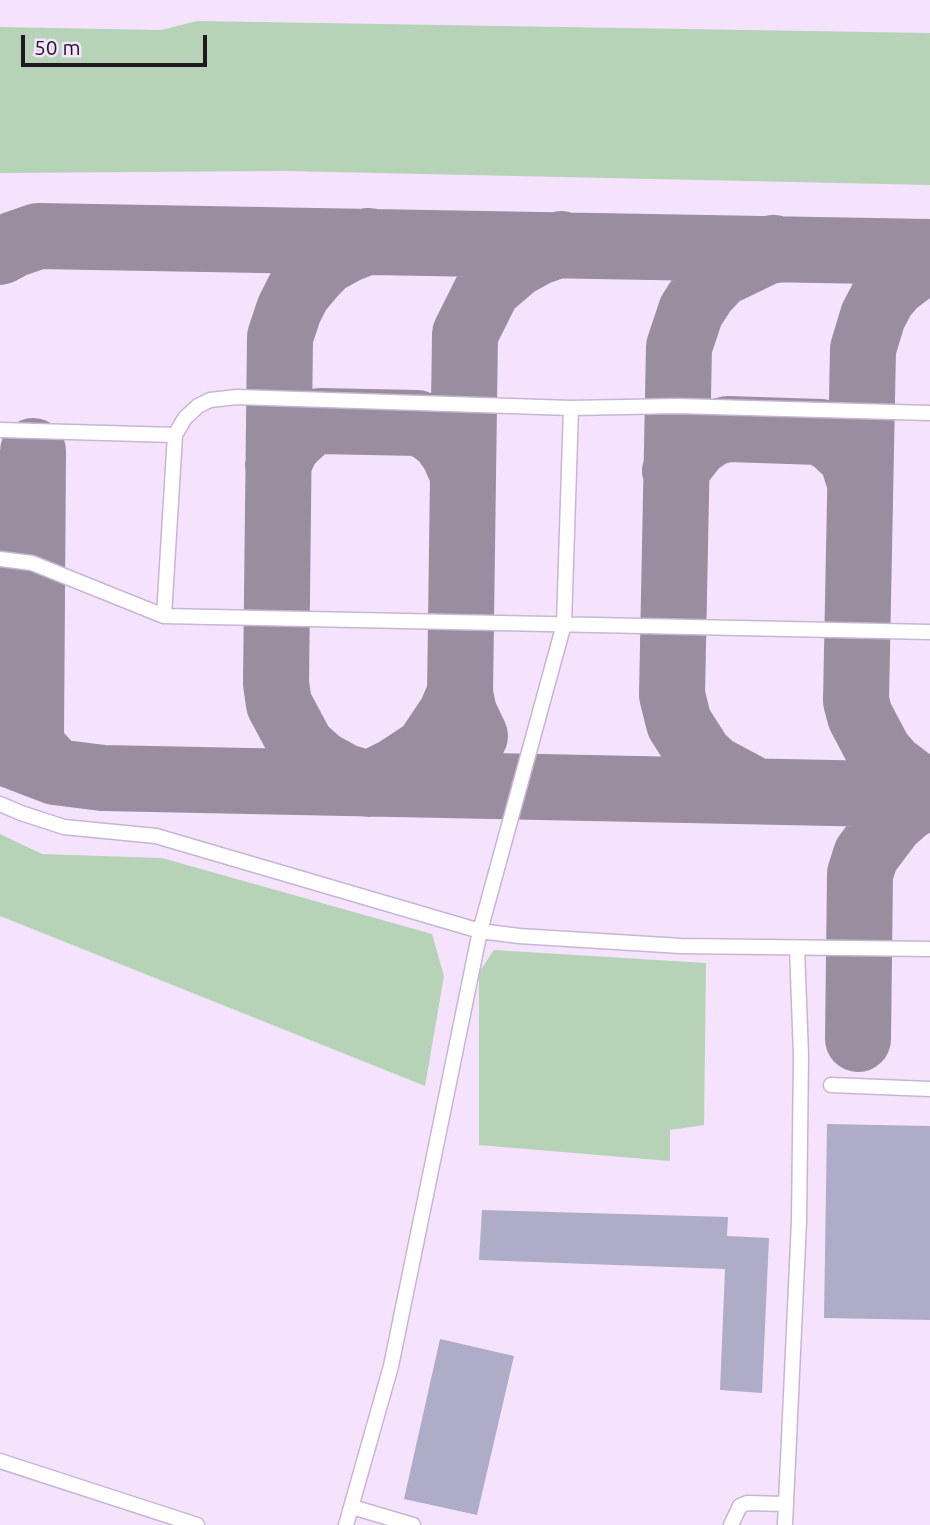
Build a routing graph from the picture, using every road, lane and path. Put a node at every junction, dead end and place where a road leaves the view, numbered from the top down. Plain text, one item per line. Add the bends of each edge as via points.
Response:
1 (571, 408) junction
2 (930, 413) edge
3 (0, 430) edge
4 (175, 435) junction
5 (0, 559) edge
6 (164, 616) junction
7 (564, 624) junction
8 (930, 632) edge
9 (0, 804) edge
10 (480, 931) junction
11 (797, 948) junction
12 (930, 949) edge
13 (831, 1085) dead end
14 (930, 1089) edge
15 (0, 1461) edge
16 (786, 1504) junction
17 (352, 1507) junction
18 (197, 1525) edge
19 (346, 1525) edge
20 (413, 1525) edge
21 (731, 1525) edge
22 (785, 1525) edge

1 - 2 lane
1 - 4 lane via 237,397 198,406
1 - 7 lane
3 - 4 lane
4 - 6 lane
5 - 6 lane via 32,563
6 - 7 lane
7 - 8 lane
7 - 10 lane
9 - 10 lane via 64,827 156,836
10 - 11 lane via 681,946
10 - 17 lane via 391,1366
11 - 12 lane
11 - 16 lane via 799,1208
13 - 14 lane
15 - 18 lane
16 - 21 lane via 747,1503 740,1506
16 - 22 lane
17 - 19 lane
17 - 20 lane

